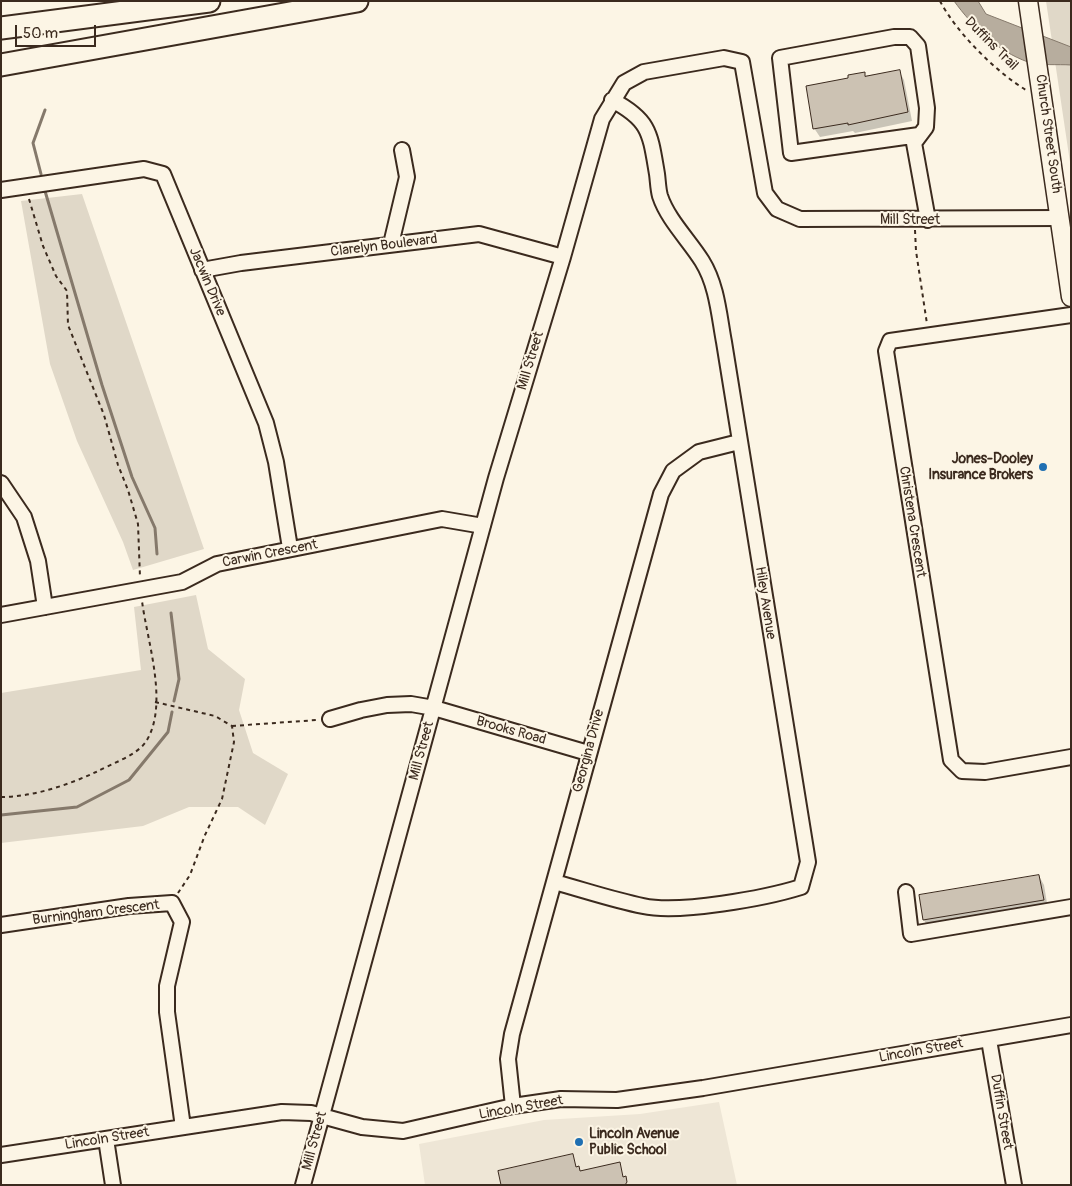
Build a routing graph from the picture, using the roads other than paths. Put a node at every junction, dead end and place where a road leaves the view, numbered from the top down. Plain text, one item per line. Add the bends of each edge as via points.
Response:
1 (209, 1) edge
2 (356, 1) edge
3 (1028, 1) edge
4 (1, 28) edge
5 (1, 65) edge
6 (612, 100) junction
7 (919, 135) junction
8 (402, 150) dead end
9 (1, 190) edge
10 (1060, 218) junction
11 (922, 220) junction
12 (391, 244) junction
13 (563, 257) junction
14 (202, 270) junction
15 (1071, 297) edge
16 (1071, 315) edge
17 (739, 442) junction
18 (1, 483) edge
19 (483, 526) junction
20 (290, 548) junction
21 (45, 607) junction
22 (1, 615) edge
23 (434, 708) junction
24 (330, 719) road end
25 (588, 753) junction
26 (1071, 757) edge
27 (554, 882) junction
28 (906, 892) dead end
29 (1071, 907) edge
30 (1, 925) edge
31 (1071, 1025) edge
32 (989, 1040) junction
33 (513, 1106) junction
34 (321, 1116) junction
35 (183, 1127) junction
36 (106, 1139) junction
37 (1, 1155) edge
38 (112, 1185) edge
39 (303, 1185) edge
40 (1014, 1185) edge

1 - 4 highway
2 - 5 highway
3 - 10 main road, Church Street South
6 - 11 street, Mill Street via 624,83 644,72 724,58 742,62 765,192 777,209 800,219
6 - 13 street, Mill Street via 602,119
6 - 17 street, Hiley Avenue via 634,112 646,126 660,197 712,282
7 - 7 street via 926,127 927,108 918,46 910,37 894,37 780,58 791,152
7 - 11 street via 914,142
8 - 12 street via 408,177
9 - 14 street, Jacwin Drive via 144,169 163,174
10 - 11 street, Mill Street
10 - 15 main road, Church Street South
12 - 13 street, Clarelyn Boulevard via 479,234
12 - 14 street, Clarelyn Boulevard
13 - 19 street, Mill Street
14 - 20 street, Jacwin Drive via 266,423
16 - 26 street, Christena Crescent via 890,341 886,351 951,760 962,772 985,772
17 - 25 street, Georgina Drive via 699,452 673,472 661,494
17 - 27 street, Hiley Avenue via 808,862 802,887 681,908 644,907
18 - 21 street via 24,517 38,562
19 - 20 street, Carwin Crescent via 442,519
19 - 23 street, Mill Street
20 - 21 street, Carwin Crescent via 217,564 182,582
21 - 22 street, Carwin Crescent
23 - 24 street, Brooks Road via 411,704 387,705
23 - 25 street, Brooks Road
23 - 34 street, Mill Street
25 - 27 street, Georgina Drive
27 - 33 street, Georgina Drive via 512,1034 508,1060
28 - 29 street via 911,934
30 - 35 street, Burningham Crescent via 172,903 182,922 167,986 168,1012
31 - 32 street, Lincoln Street
32 - 33 street, Lincoln Street via 636,1097 561,1099
32 - 40 street, Duffin Street
33 - 34 street, Lincoln Street via 403,1131 362,1127
34 - 35 street, Lincoln Street via 282,1112
34 - 39 street, Mill Street
35 - 36 street, Lincoln Street
36 - 37 street, Lincoln Street
36 - 38 street

